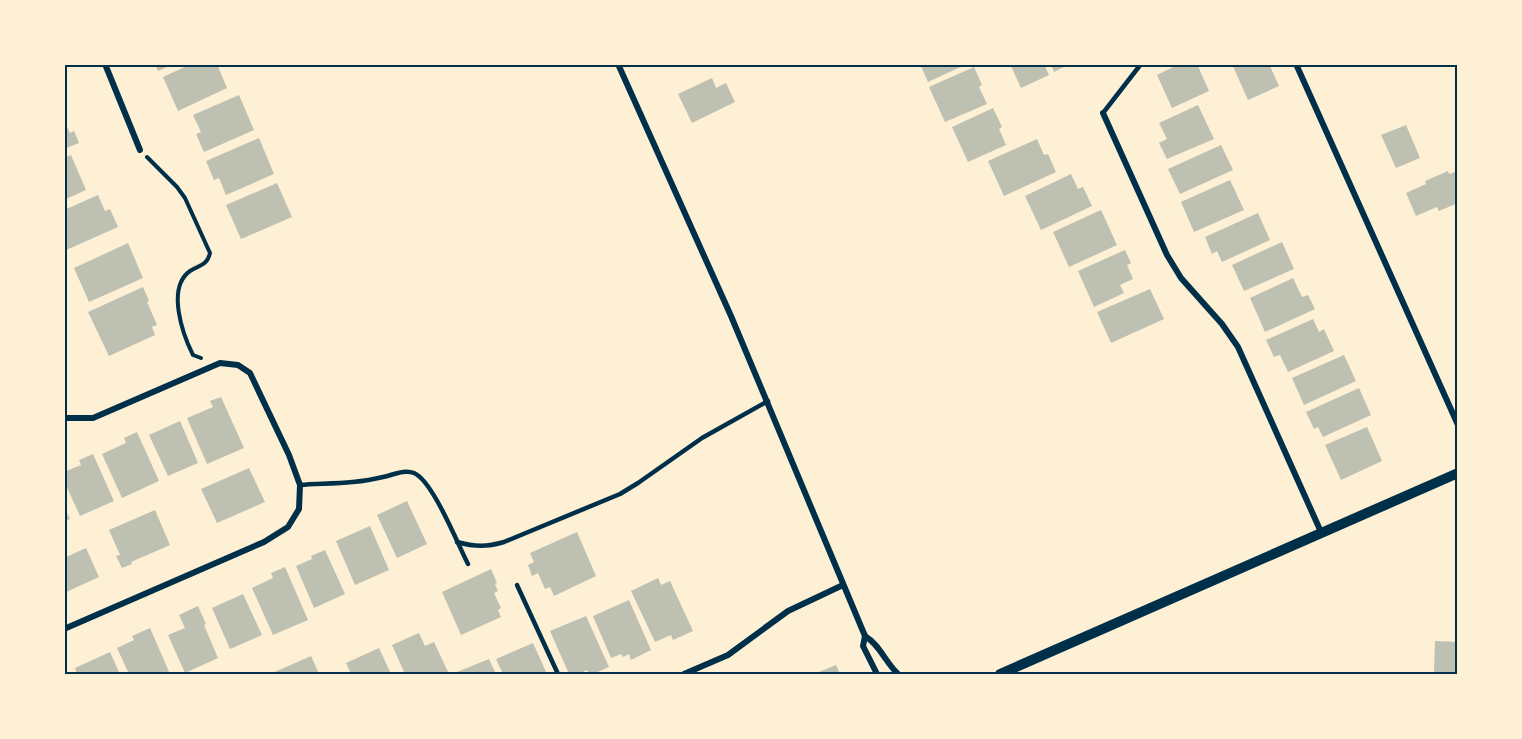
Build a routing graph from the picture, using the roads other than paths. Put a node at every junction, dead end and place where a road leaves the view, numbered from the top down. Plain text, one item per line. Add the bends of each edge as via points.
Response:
1 (105, 64) edge
2 (618, 64) edge
3 (1141, 64) edge
4 (1296, 64) edge
5 (1103, 113) joint
6 (140, 150) road end
7 (768, 401) junction
8 (64, 418) edge
9 (1458, 425) edge
10 (1458, 473) edge
11 (300, 485) junction
12 (1321, 532) junction
13 (457, 542) junction
14 (468, 564) dead end
15 (517, 585) dead end
16 (843, 585) junction
17 (64, 629) edge
18 (865, 636) junction
19 (558, 675) edge
20 (684, 675) edge
21 (877, 675) edge
22 (898, 675) edge
23 (1000, 675) edge

1 - 6 street
2 - 7 street
3 - 5 lane
4 - 9 street
5 - 12 street via 1180,278 1238,347
7 - 13 lane via 702,438 620,494 504,542 472,547
7 - 16 street
8 - 11 street via 93,418 220,363 238,365 250,373
10 - 12 street
11 - 13 lane via 354,483 413,472 429,488
11 - 17 street via 299,509 288,527 264,542
12 - 23 street
13 - 14 lane
15 - 19 lane
16 - 18 street
16 - 20 street via 788,611 728,655
18 - 21 street via 863,646
18 - 22 street via 873,640

